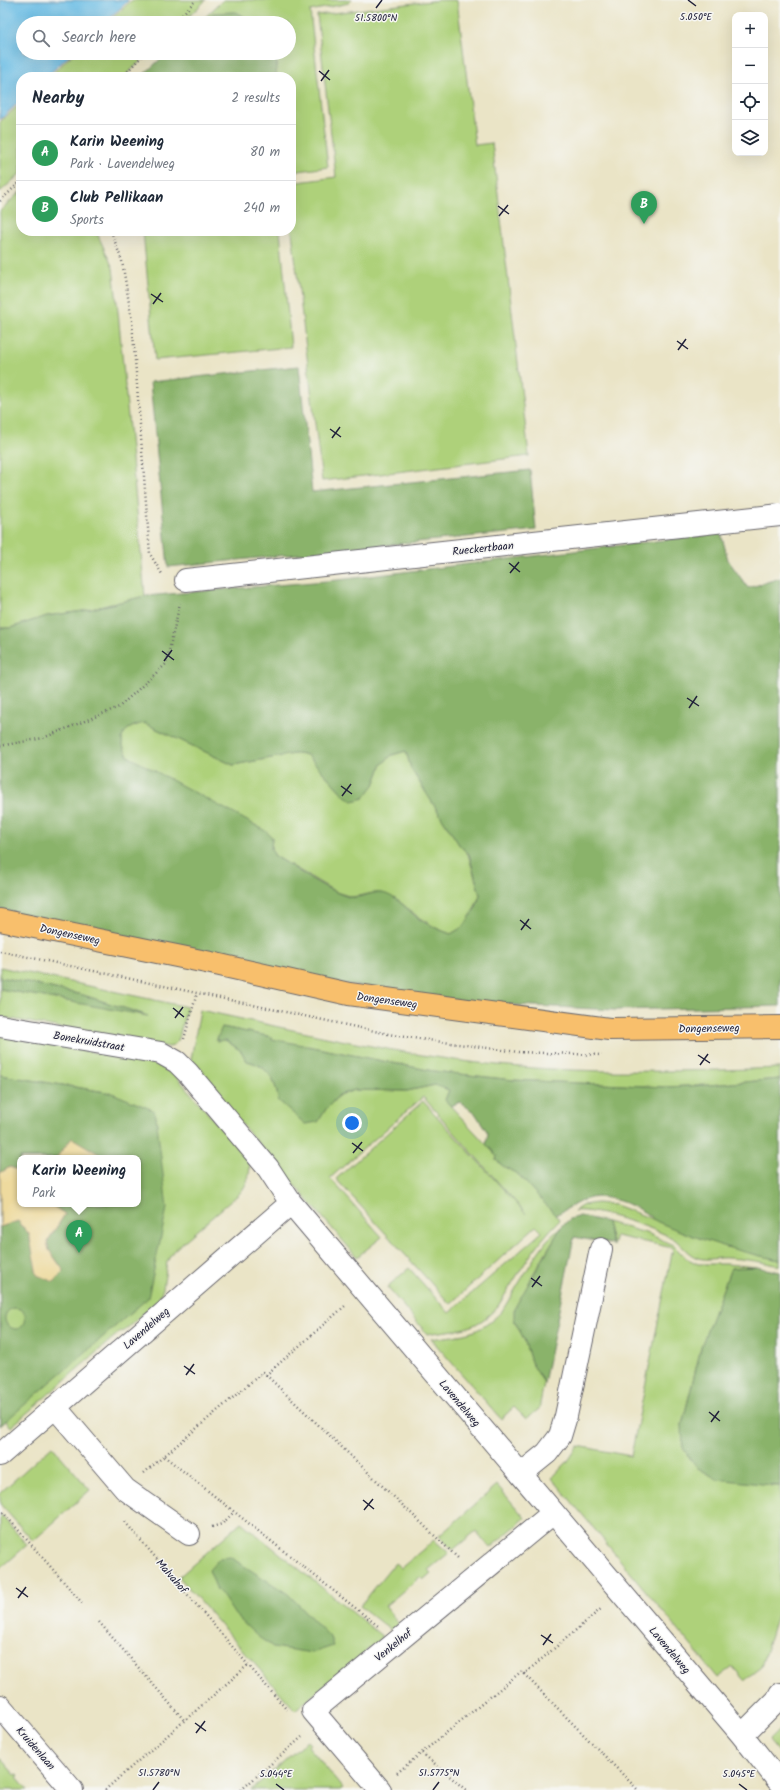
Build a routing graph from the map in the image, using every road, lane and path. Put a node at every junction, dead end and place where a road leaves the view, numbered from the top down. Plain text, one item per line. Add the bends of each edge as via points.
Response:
1 (196, 0) edge
2 (181, 16) edge
3 (138, 60) edge
4 (127, 72) edge
5 (16, 186) edge
6 (0, 201) edge
7 (113, 236) edge
8 (780, 515) edge
9 (186, 580) junction
10 (0, 746) edge
11 (0, 920) edge
12 (197, 993) dead end
13 (0, 1026) edge
14 (780, 1027) edge
15 (177, 1062) junction
16 (292, 1203) junction
17 (601, 1249) dead end
18 (364, 1289) junction
19 (266, 1374) junction
20 (55, 1407) junction
21 (0, 1455) edge
22 (164, 1456) junction
23 (521, 1474) junction
24 (125, 1489) junction
25 (0, 1509) edge
26 (553, 1513) junction
27 (121, 1517) dead end
28 (189, 1534) dead end
29 (477, 1576) junction
30 (621, 1592) junction
31 (84, 1605) dead end
32 (99, 1622) dead end
33 (397, 1642) junction
34 (524, 1674) junction
35 (780, 1694) edge
36 (0, 1706) edge
37 (184, 1720) junction
38 (321, 1721) junction
39 (742, 1735) junction
40 (422, 1753) junction
41 (780, 1783) edge
42 (379, 1789) edge
43 (72, 1790) edge
44 (105, 1790) edge
45 (243, 1790) edge
46 (466, 1790) edge
47 (638, 1790) edge

1 - 2 path
3 - 4 path
5 - 6 path
7 - 9 path via 122,261 132,321 150,554 163,577
8 - 9 street, Rueckertbaan
9 - 10 path via 166,664 119,707 43,738
11 - 14 main road, Dongenseweg via 357,996 609,1029
12 - 15 path
13 - 15 street, Bonekruidstraat via 161,1053
15 - 16 street, Lavendelweg via 268,1168
16 - 18 street, Lavendelweg
16 - 20 street, Lavendelweg
17 - 23 street via 560,1436 548,1453
18 - 19 path
18 - 23 street, Lavendelweg
19 - 22 path via 263,1372
19 - 29 path
20 - 21 street, Lavendelweg
20 - 24 street
22 - 24 path
22 - 33 path
23 - 26 street, Lavendelweg
24 - 28 street
25 - 31 path
26 - 29 street, Venkelhof
26 - 30 street, Lavendelweg
27 - 37 path, Malvahof via 248,1665
29 - 33 street, Venkelhof
30 - 34 path
30 - 39 street, Lavendelweg
32 - 37 path
33 - 38 street, Venkelhof via 313,1711
34 - 40 path via 522,1672
34 - 47 path
35 - 39 street
36 - 43 street, Kruidenlaan
37 - 44 path
38 - 42 street
38 - 45 path
39 - 41 street, Lavendelweg
40 - 42 path
40 - 46 path

